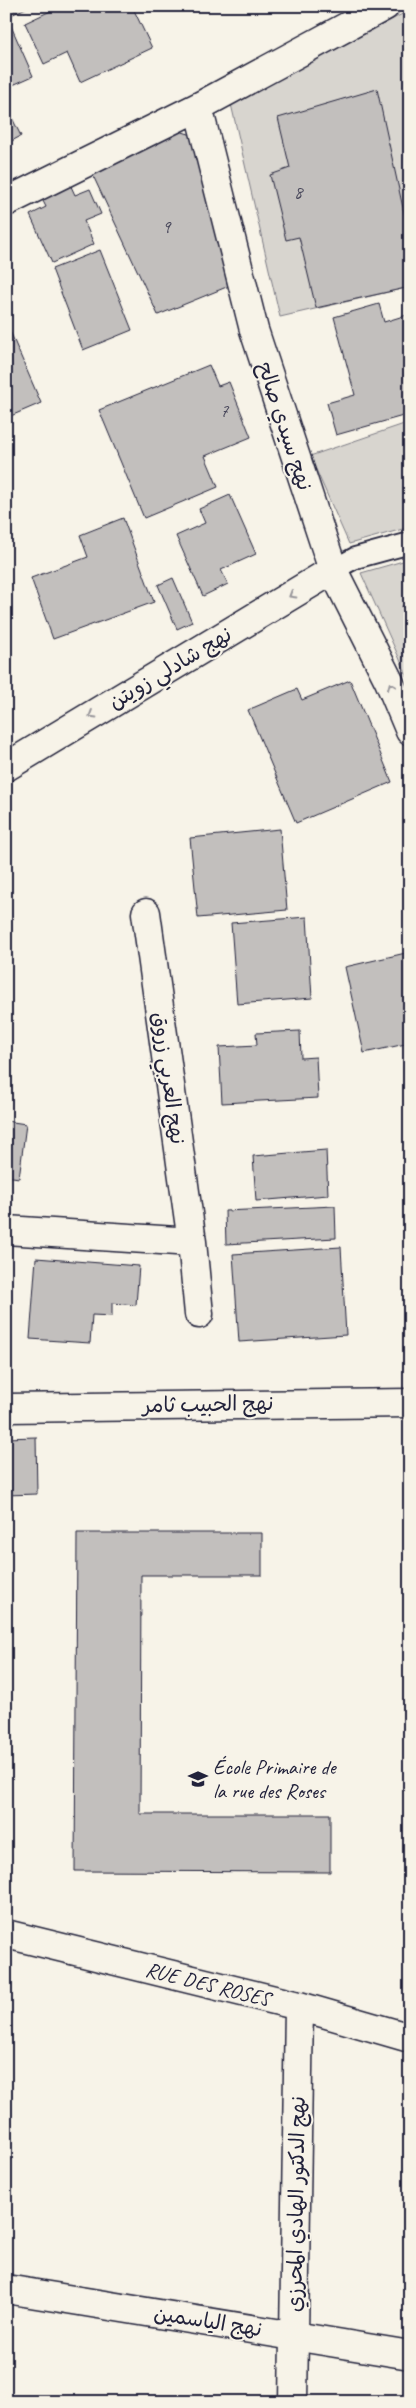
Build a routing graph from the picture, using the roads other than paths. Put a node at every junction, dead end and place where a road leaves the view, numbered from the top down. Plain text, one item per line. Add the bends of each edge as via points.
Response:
1 (385, 6) edge
2 (198, 107) junction
3 (6, 202) edge
4 (410, 543) edge
5 (333, 570) junction
6 (410, 731) edge
7 (6, 767) edge
8 (146, 913) dead end
9 (6, 1230) edge
10 (192, 1242) junction
11 (199, 1314) dead end
12 (410, 1403) edge
13 (6, 1408) edge
14 (6, 1934) edge
15 (299, 2006) junction
16 (410, 2038) edge
17 (6, 2289) edge
18 (295, 2335) junction
19 (410, 2355) edge
20 (293, 2402) edge

1 - 2 street
2 - 3 street
2 - 5 street, نهج سيدي صالح via 254,330
4 - 5 lane via 355,558
6 -> 5 street, نهج سيدي صالح via 389,681
5 -> 7 street, نهج شادلي زويتن
8 - 10 street, نهج العربي زروق
9 - 10 street
10 - 11 street, نهج العربي زروق
12 - 13 street, نهج الحبيب ثامر
14 - 15 street, RUE DES ROSES
15 - 16 street, RUE DES ROSES
15 - 18 street, نهج الدكتور الهادي المحرزي
17 - 18 street, نهج الياسمين
18 - 19 street, نهج الياسمين
18 - 20 street, نهج الدكتور الهادي المحرزي

